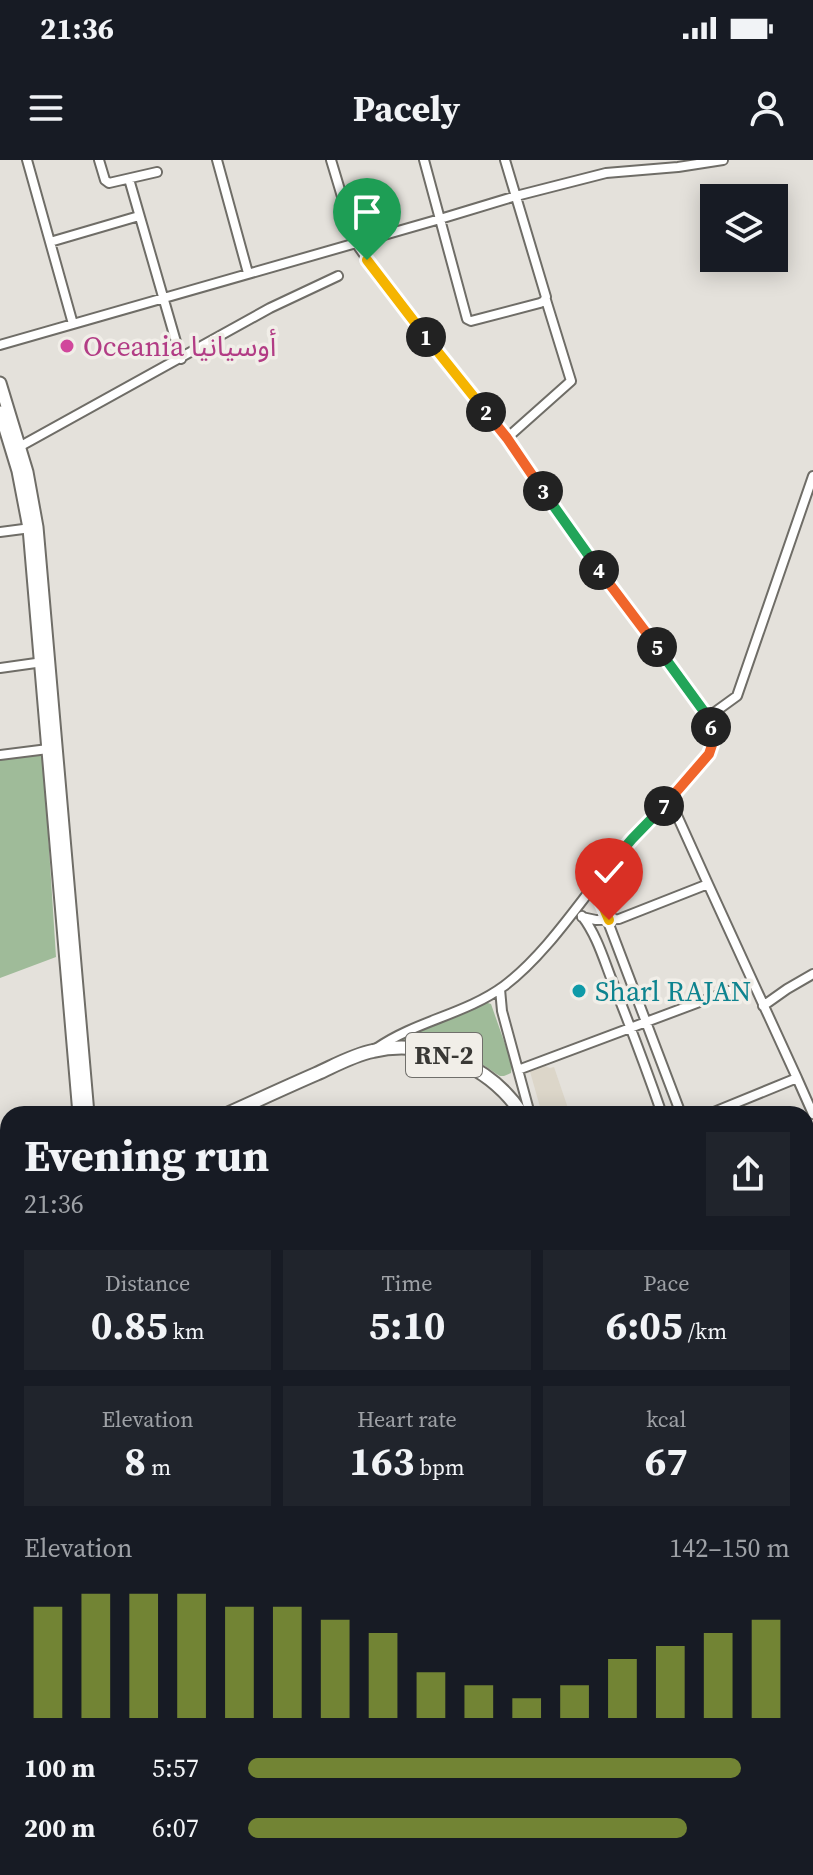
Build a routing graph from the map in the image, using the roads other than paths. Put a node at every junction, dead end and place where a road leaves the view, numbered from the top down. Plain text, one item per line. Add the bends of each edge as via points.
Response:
1 (27, 160) edge
2 (99, 160) edge
3 (217, 160) edge
4 (331, 160) edge
5 (424, 160) edge
6 (505, 160) edge
7 (723, 160) edge
8 (157, 172) dead end
9 (129, 179) junction
10 (516, 196) junction
11 (139, 216) junction
12 (440, 219) junction
13 (50, 242) junction
14 (356, 243) junction
15 (248, 273) junction
16 (338, 276) dead end
17 (163, 298) junction
18 (546, 300) junction
19 (73, 324) junction
20 (0, 345) edge
21 (181, 359) junction
22 (0, 383) edge
23 (0, 412) edge
24 (507, 438) junction
25 (19, 447) junction
26 (813, 476) edge
27 (33, 528) junction
28 (0, 532) edge
29 (44, 662) junction
30 (0, 668) edge
31 (708, 717) junction
32 (48, 749) junction
33 (0, 755) edge
34 (670, 800) junction
35 (708, 884) junction
36 (594, 885) junction
37 (578, 914) junction
38 (609, 920) junction
39 (69, 948) junction
40 (813, 974) edge
41 (753, 982) junction
42 (500, 989) junction
43 (763, 1006) junction
44 (647, 1022) junction
45 (631, 1028) junction
46 (374, 1050) junction
47 (518, 1070) junction
48 (797, 1078) junction
49 (79, 1106) edge
50 (87, 1106) edge
51 (245, 1106) edge
52 (516, 1106) edge
53 (528, 1106) edge
54 (659, 1106) edge
55 (678, 1106) edge
56 (729, 1106) edge
57 (809, 1106) edge

1 - 13 street
2 - 9 street via 107,182
3 - 15 street
4 - 14 street
5 - 12 street
6 - 10 street
7 - 10 street via 609,172
8 - 9 street
9 - 11 street
10 - 12 street
10 - 18 street
11 - 13 street
11 - 17 street
12 - 14 street
12 - 18 street via 469,321
13 - 19 street
14 - 15 street
14 - 24 street
15 - 17 street
16 - 21 street
17 - 19 street
17 - 21 street
18 - 24 street via 571,381
19 - 20 street
21 - 25 street
22 - 25 main road
23 - 27 main road
24 - 31 street
25 - 27 main road via 31,491
26 - 31 street via 737,696
27 - 28 street
27 - 29 main road
29 - 30 street
29 - 32 main road
29 - 39 main road
31 - 34 street via 709,754
32 - 33 street
32 - 39 main road
34 - 35 street
34 - 36 street
35 - 38 street
35 - 41 street
36 - 37 street
36 - 38 street
37 - 38 street
37 - 42 street
37 - 45 street via 593,932
38 - 44 street
39 - 49 main road
39 - 50 main road
40 - 43 street
41 - 43 street
41 - 44 street
42 - 46 street
42 - 47 street
43 - 48 street
44 - 45 street
44 - 55 street
45 - 47 street
45 - 54 street
46 - 51 main road, RN-2
46 - 52 main road, RN-2 via 423,1050 459,1060 491,1079
47 - 53 street
48 - 56 street
48 - 57 street

